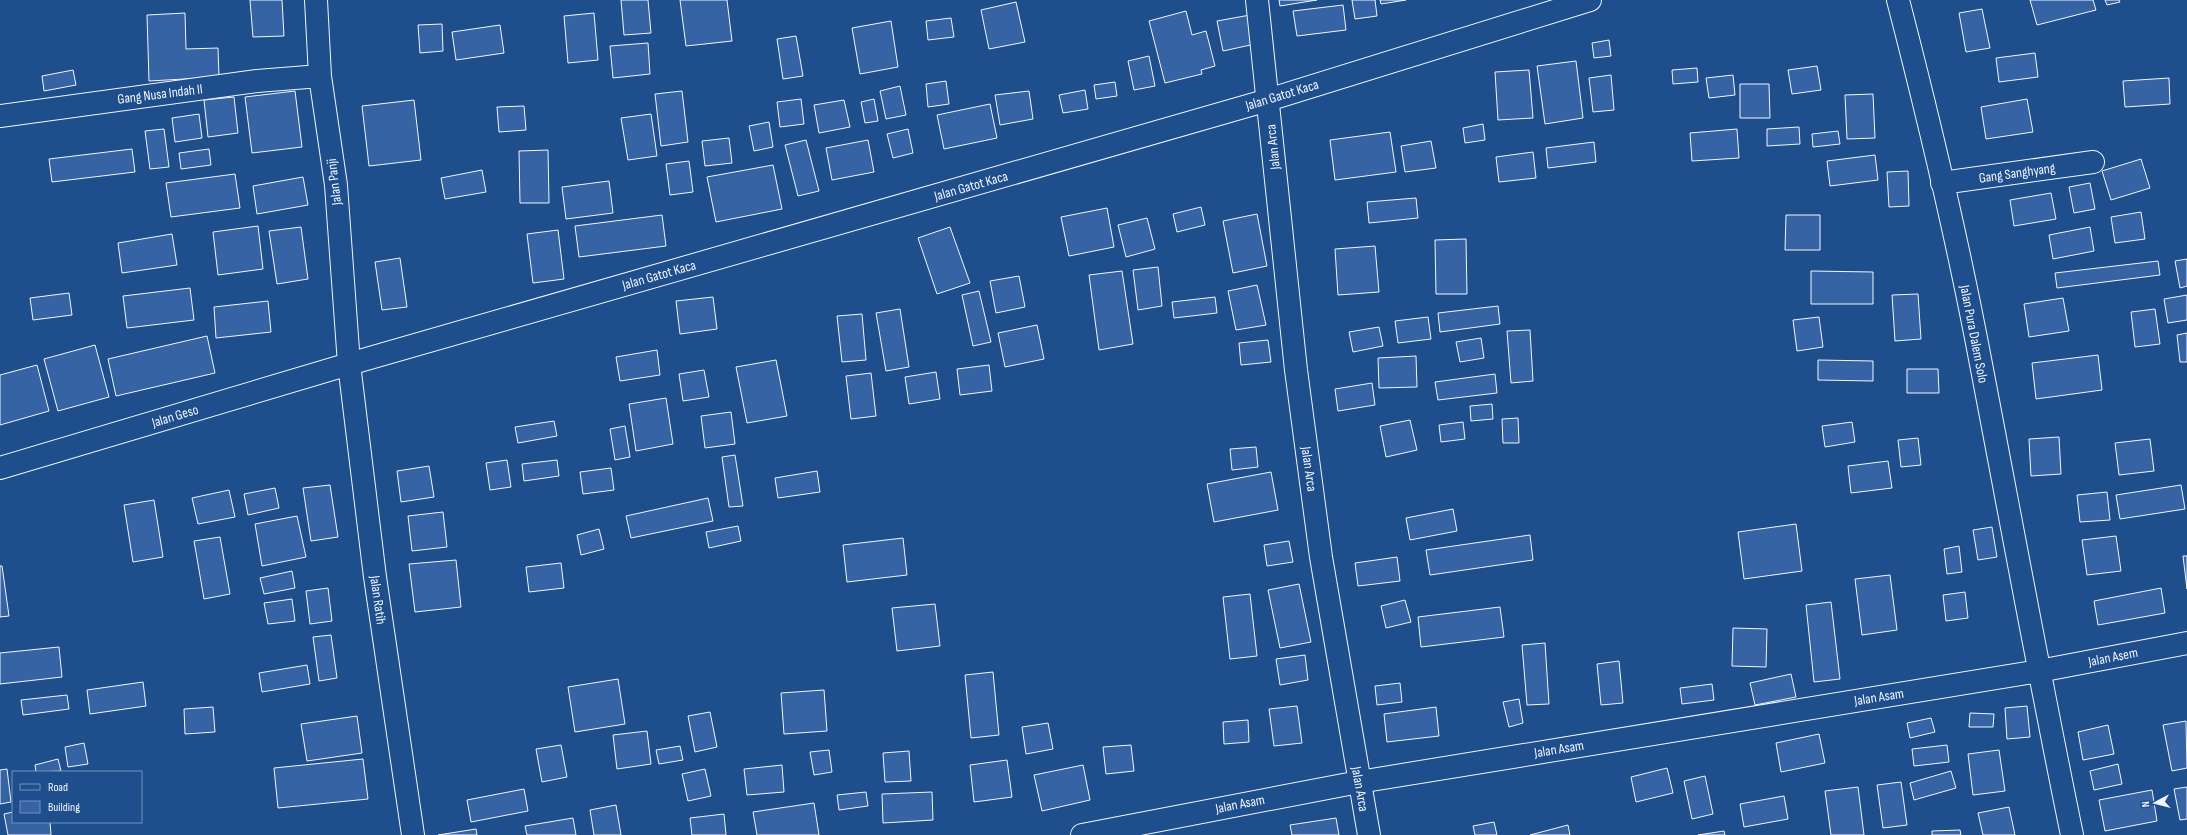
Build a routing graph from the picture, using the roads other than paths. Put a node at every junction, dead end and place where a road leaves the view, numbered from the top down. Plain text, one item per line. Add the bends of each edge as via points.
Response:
1 (316, 0) edge
2 (1257, 0) edge
3 (1590, 0) edge
4 (1898, 0) edge
5 (320, 76) junction
6 (1268, 100) junction
7 (0, 116) edge
8 (2093, 162) dead end
9 (1942, 183) junction
10 (349, 364) junction
11 (0, 468) edge
12 (2187, 643) edge
13 (2039, 671) junction
14 (1359, 782) junction
15 (413, 835) edge
16 (1082, 835) edge
17 (1369, 835) edge
18 (2072, 835) edge

1 - 5 street, Jalan Panji
2 - 6 street, Jalan Arca
3 - 6 street, Jalan Gatot Kaca
4 - 9 street, Jalan Pura Dalem Solo
5 - 7 street, Gang Nusa Indah II
5 - 10 street, Jalan Panji via 336,185
6 - 10 street, Jalan Gatot Kaca
6 - 14 street, Jalan Arca via 1297,378 1321,556
8 - 9 street, Gang Sanghyang
9 - 13 street, Jalan Pura Dalem Solo via 1976,337
10 - 11 street, Jalan Geso
10 - 15 street, Jalan Ratih via 374,578
12 - 13 street, Jalan Asem
13 - 14 street, Jalan Asam
13 - 18 street, Jalan Pura Dalem Solo
14 - 16 street, Jalan Asam
14 - 17 street, Jalan Arca

